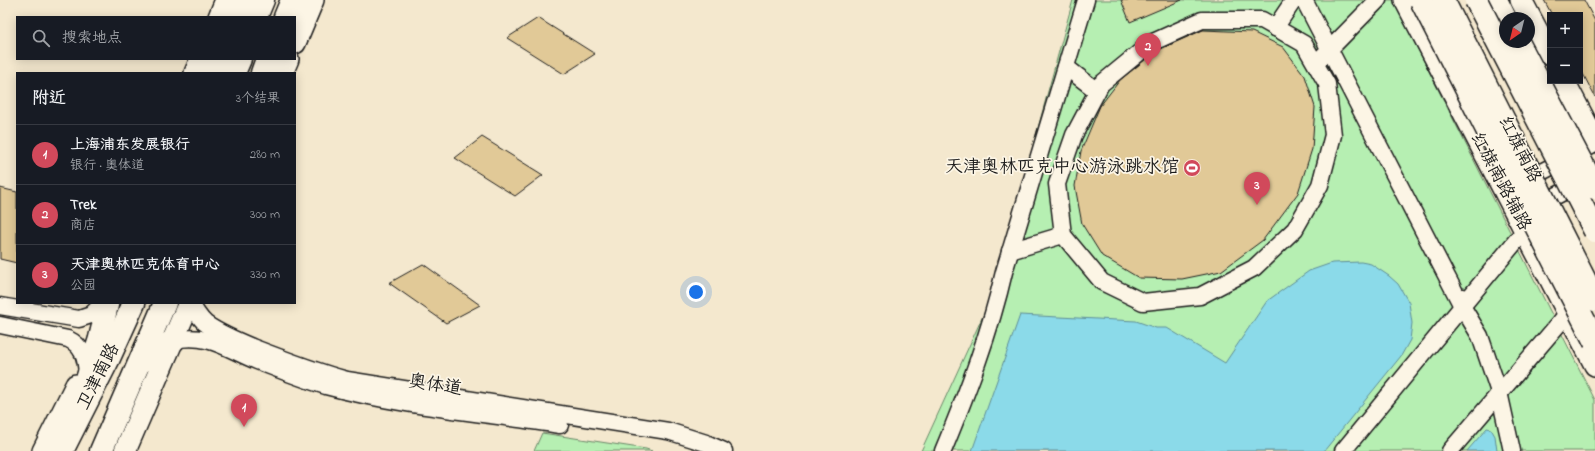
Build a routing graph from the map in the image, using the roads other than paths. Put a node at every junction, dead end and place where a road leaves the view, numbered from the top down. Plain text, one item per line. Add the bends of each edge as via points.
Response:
1 (226, 0) edge
2 (243, 0) edge
3 (263, 0) edge
4 (292, 0) edge
5 (314, 0) edge
6 (1086, 0) edge
7 (1294, 0) edge
8 (1304, 0) edge
9 (1378, 0) edge
10 (1405, 0) edge
11 (1421, 0) edge
12 (1431, 0) edge
13 (1443, 0) edge
14 (1476, 0) edge
15 (1496, 0) edge
16 (1521, 0) edge
17 (1502, 12) edge
18 (219, 16) edge
19 (236, 16) edge
20 (256, 16) edge
21 (285, 16) edge
22 (1275, 28) junction
23 (296, 41) edge
24 (1465, 47) junction
25 (1521, 48) edge
26 (1547, 49) edge
27 (1330, 51) junction
28 (201, 60) edge
29 (220, 60) edge
30 (240, 60) edge
31 (267, 60) edge
32 (288, 60) edge
33 (1315, 62) junction
34 (1066, 67) junction
35 (196, 72) edge
36 (214, 72) edge
37 (234, 72) edge
38 (262, 72) edge
39 (282, 72) edge
40 (1566, 84) edge
41 (1098, 91) junction
42 (1595, 140) edge
43 (1595, 144) edge
44 (1595, 176) edge
45 (1595, 188) edge
46 (1505, 191) junction
47 (1521, 223) junction
48 (1595, 231) edge
49 (1063, 235) junction
50 (1010, 251) junction
51 (1462, 300) junction
52 (1595, 300) edge
53 (102, 304) edge
54 (108, 304) edge
55 (122, 304) edge
56 (134, 304) edge
57 (166, 304) edge
58 (190, 304) edge
59 (191, 304) edge
60 (0, 306) edge
61 (1568, 313) junction
62 (0, 325) edge
63 (174, 340) junction
64 (1595, 342) edge
65 (141, 362) junction
66 (1595, 365) edge
67 (89, 366) junction
68 (65, 444) edge
69 (43, 451) edge
70 (101, 451) edge
71 (125, 451) edge
72 (697, 451) edge
73 (724, 451) edge
74 (943, 451) edge
75 (1343, 451) edge
76 (1450, 451) edge
77 (1512, 451) edge

1 - 18 main road
2 - 19 highway
3 - 20 highway
4 - 21 highway
5 - 23 main road
6 - 34 street
7 - 22 street
8 - 27 street
9 - 27 street
10 - 46 main road, 红旗南路辅路
11 - 64 highway, bridge
12 - 24 highway
13 - 24 highway, 红旗南路, bridge
14 - 48 highway, 红旗南路, bridge
15 - 17 highway
16 - 26 main road
22 - 33 street via 1304,44
22 - 41 street via 1262,20 1202,20 1151,43 1101,84
24 - 52 highway, 红旗南路, bridge
25 - 45 highway, bridge
27 - 33 street
27 - 51 street
28 - 35 main road
29 - 36 highway
30 - 37 highway
31 - 38 highway
32 - 39 main road
33 - 49 street via 1327,84 1333,135 1320,185 1295,229 1254,268 1200,296 1143,302 1102,282
34 - 41 street
34 - 50 street
40 - 42 main road
41 - 49 street via 1074,135 1057,184
43 - 46 street
44 - 47 street
46 - 47 main road, 红旗南路辅路
47 - 51 street
47 - 61 main road, 红旗南路辅路
49 - 50 street
50 - 74 street via 966,396
51 - 75 street
51 - 77 street via 1480,336 1499,392
53 - 60 street via 91,315 78,319
54 - 67 main road
55 - 68 highway
56 - 68 highway, 卫津南路
57 - 65 highway, 卫津南路
58 - 63 main road
59 - 73 street via 206,323 218,331 319,372 347,380 668,432
61 - 66 main road, 红旗南路辅路
61 - 76 street
62 - 67 street via 68,339 78,345
63 - 65 highway
63 - 71 main road
63 - 72 street, 奥体道 via 198,337 306,380 385,399 663,441
65 - 70 highway, 卫津南路
67 - 68 main road
67 - 69 main road

